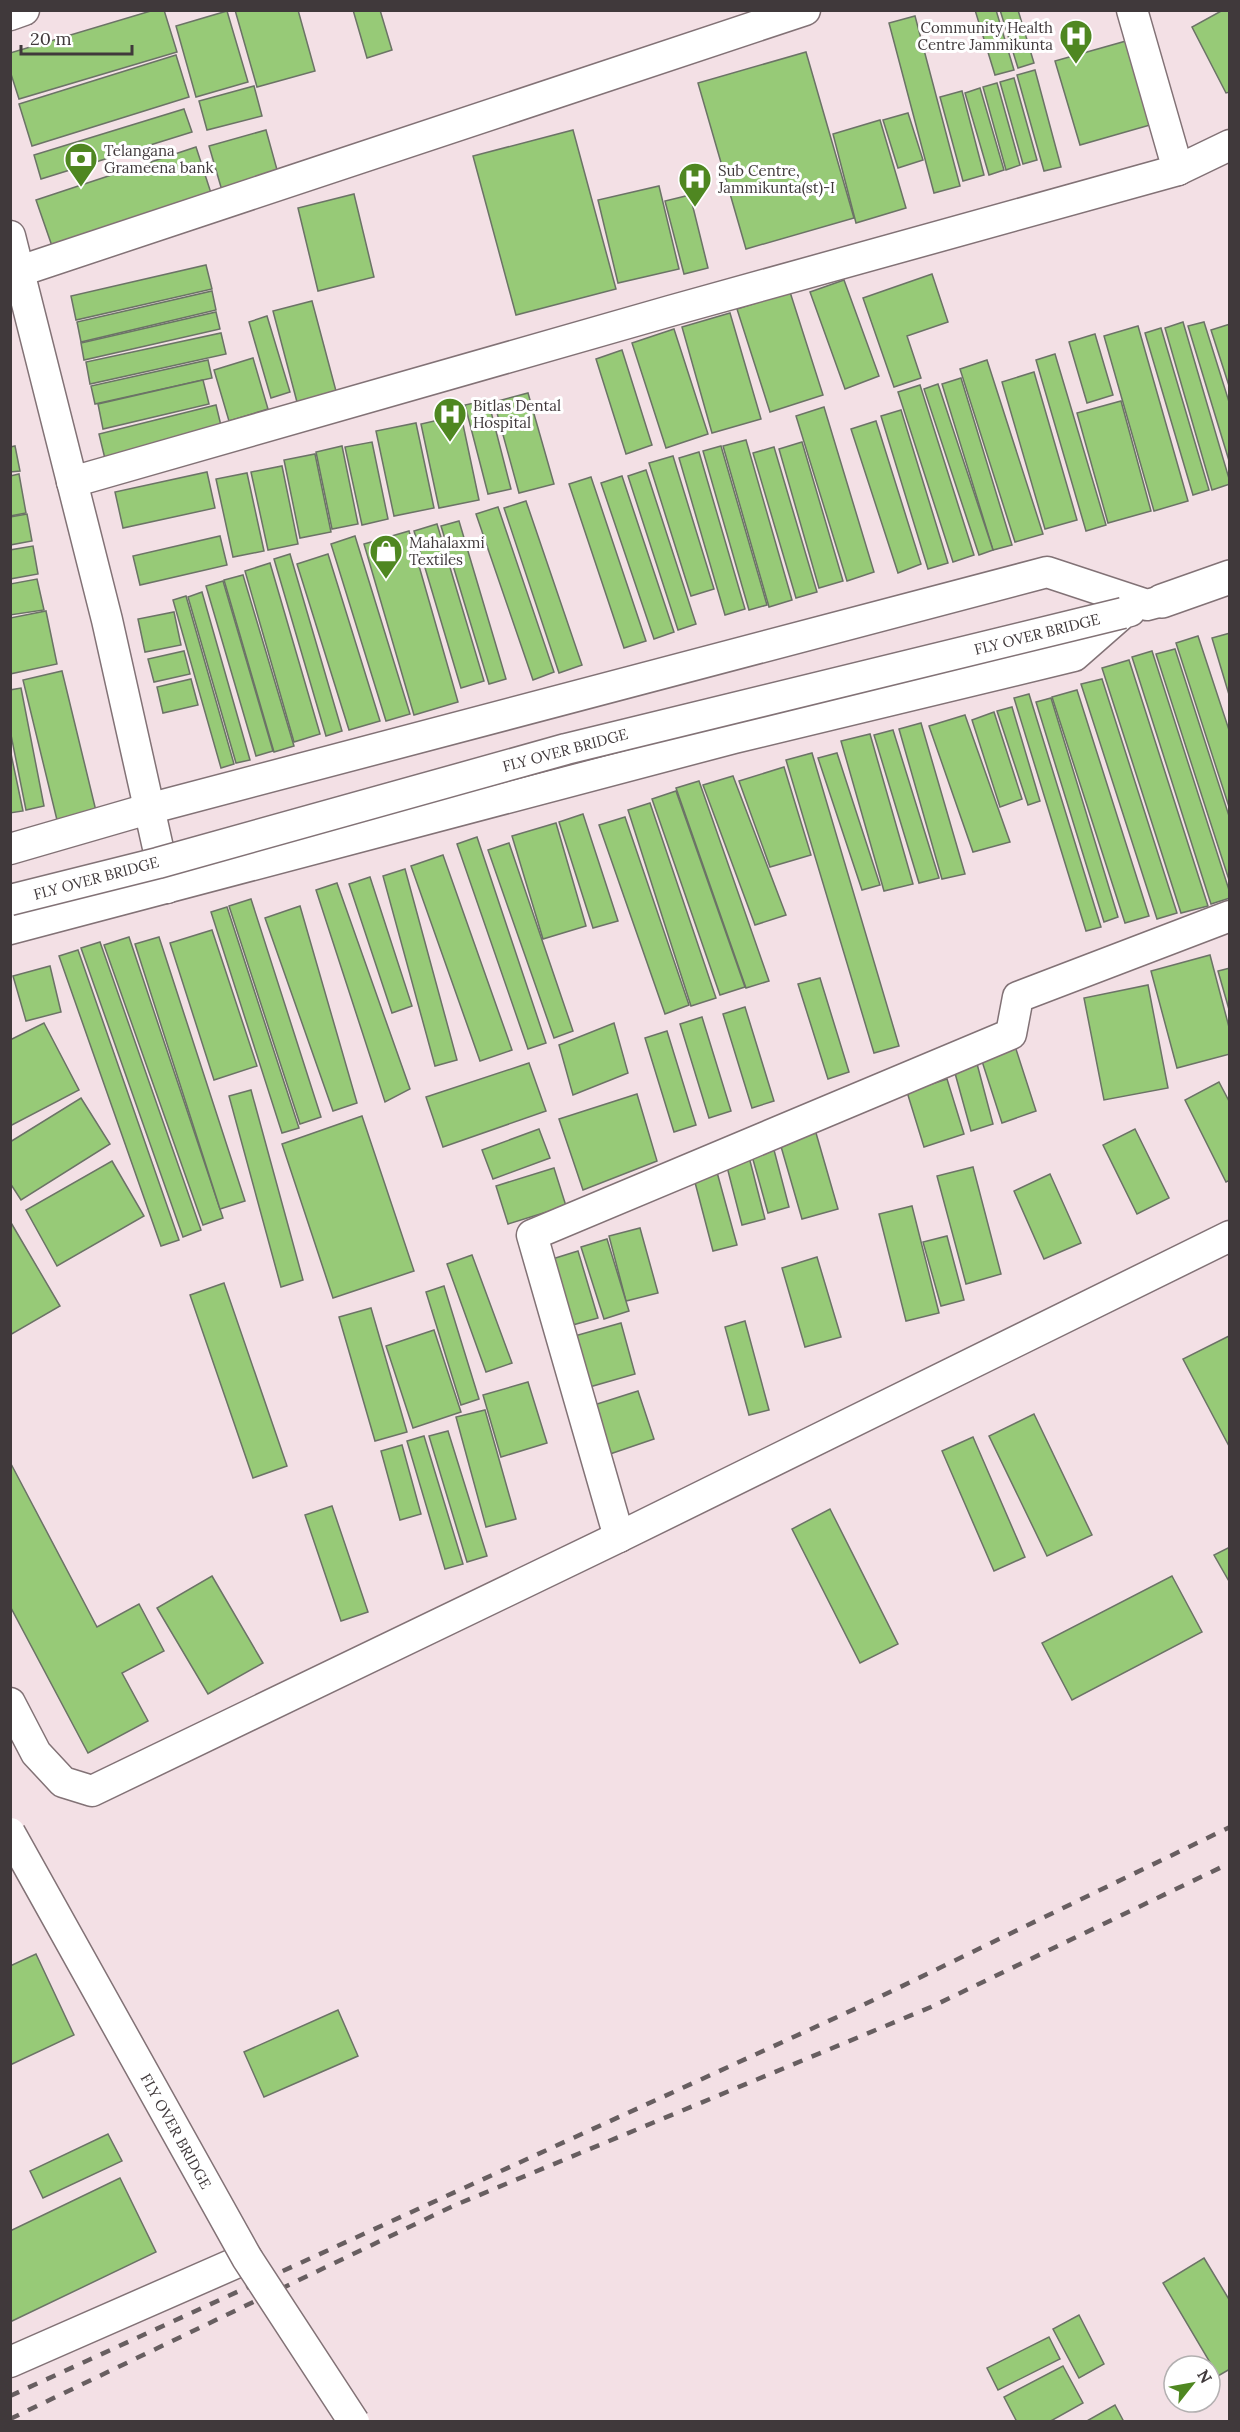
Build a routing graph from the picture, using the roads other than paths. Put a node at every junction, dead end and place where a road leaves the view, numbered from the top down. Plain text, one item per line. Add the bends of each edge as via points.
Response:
1 (24, 10) edge
2 (805, 10) edge
3 (1132, 10) edge
4 (10, 15) edge
5 (1230, 145) edge
6 (1178, 170) junction
7 (10, 236) edge
8 (20, 271) junction
9 (72, 482) junction
10 (1230, 577) edge
11 (1144, 606) junction
12 (148, 808) junction
13 (10, 849) edge
14 (167, 888) junction
15 (10, 900) edge
16 (1230, 915) edge
17 (10, 929) edge
18 (1230, 1236) edge
19 (619, 1537) junction
20 (10, 1703) edge
21 (14, 1848) edge
22 (247, 2258) junction
23 (10, 2362) edge
24 (354, 2421) edge

1 - 4 street
2 - 8 street
3 - 6 street
5 - 6 street
6 - 9 street
7 - 8 street
8 - 9 street
9 - 12 street
10 - 11 main road
11 - 12 street via 1047,572
11 - 14 street via 1074,656 734,738
11 - 15 street, FLY OVER BRIDGE, bridge via 566,748 158,863
12 - 13 street
12 - 14 street
14 - 17 street
16 - 19 street via 1018,997 1011,1034 532,1235
18 - 19 street
19 - 20 street via 92,1791 63,1782 36,1753
21 - 22 street, FLY OVER BRIDGE, bridge
22 - 23 street
22 - 24 street, FLY OVER BRIDGE, bridge

